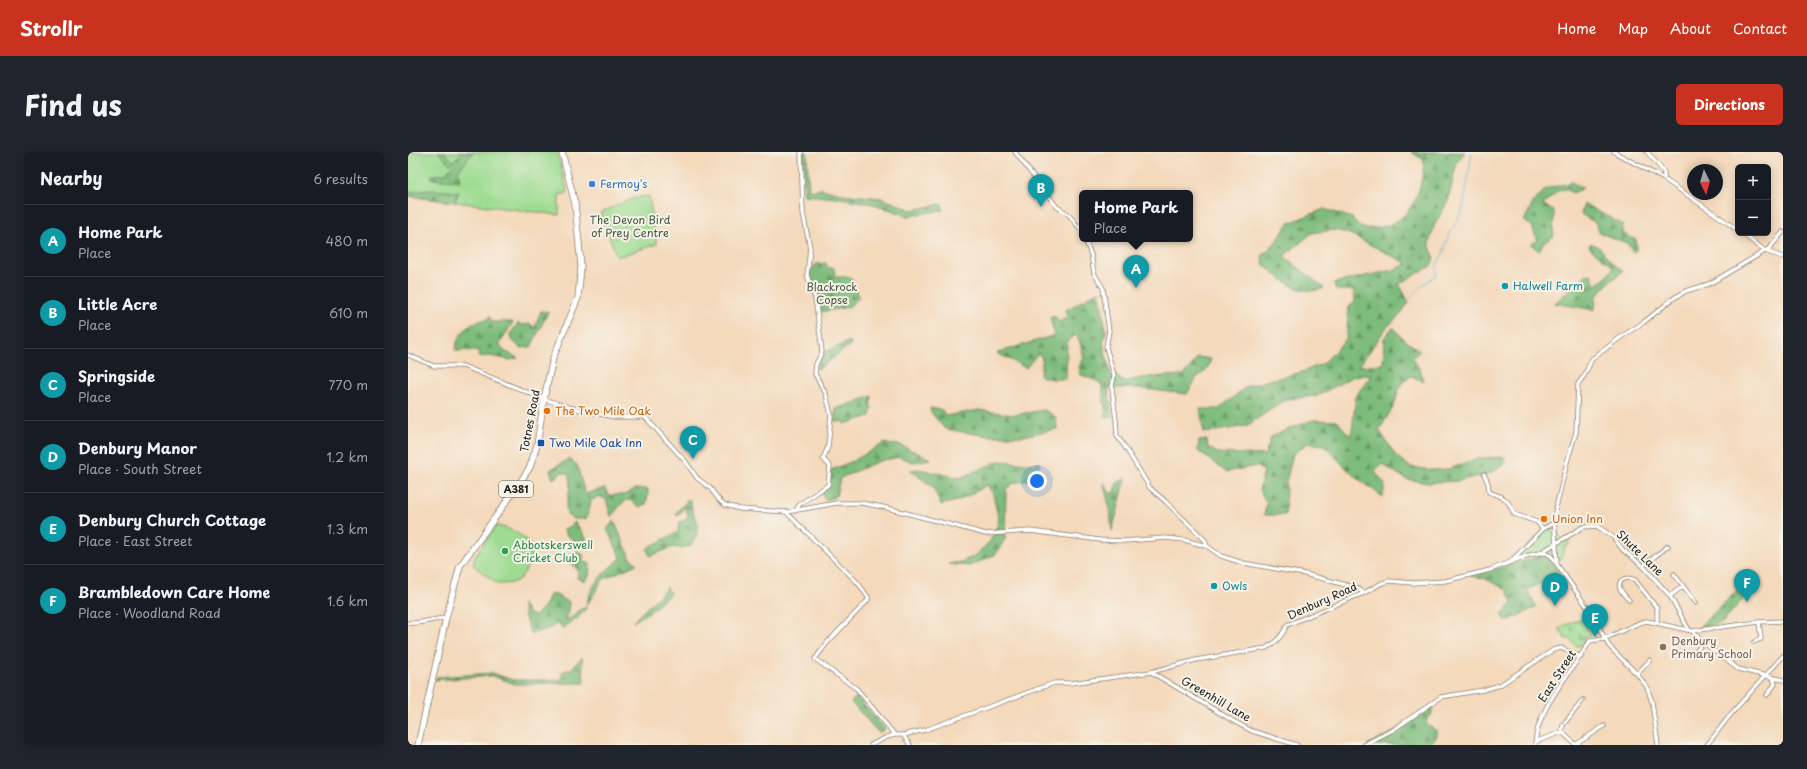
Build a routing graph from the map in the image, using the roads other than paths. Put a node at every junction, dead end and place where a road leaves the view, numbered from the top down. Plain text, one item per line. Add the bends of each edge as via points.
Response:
1 (562, 152) edge
2 (801, 152) edge
3 (1015, 152) edge
4 (1614, 152) edge
5 (1647, 152) edge
6 (1664, 179) junction
7 (1079, 227) edge
8 (1735, 228) edge
9 (1783, 232) edge
10 (1746, 236) edge
11 (1086, 242) edge
12 (1765, 251) junction
13 (1783, 257) edge
14 (408, 356) edge
15 (544, 399) junction
16 (1484, 474) dead end
17 (795, 511) junction
18 (786, 512) junction
19 (1554, 523) junction
20 (1543, 529) junction
21 (1556, 543) junction
22 (1207, 546) junction
23 (1668, 546) dead end
24 (1539, 553) junction
25 (1510, 562) junction
26 (1556, 564) junction
27 (1643, 566) junction
28 (1674, 574) dead end
29 (1683, 586) junction
30 (1364, 593) junction
31 (1629, 593) dead end
32 (1625, 596) junction
33 (1670, 596) junction
34 (1629, 600) dead end
35 (1696, 603) dead end
36 (446, 618) junction
37 (1783, 621) edge
38 (1758, 622) junction
39 (408, 623) edge
40 (1658, 623) junction
41 (1691, 630) junction
42 (1603, 637) junction
43 (1703, 642) junction
44 (1754, 642) dead end
45 (1694, 655) dead end
46 (1783, 656) edge
47 (1580, 657) junction
48 (1650, 660) dead end
49 (1151, 672) junction
50 (1637, 674) junction
51 (1764, 676) junction
52 (1773, 678) junction
53 (1783, 680) edge
54 (1767, 694) dead end
55 (1583, 700) dead end
56 (1604, 726) dead end
57 (1562, 732) junction
58 (895, 734) junction
59 (903, 735) junction
60 (1535, 743) edge
61 (418, 745) edge
62 (872, 745) edge
63 (910, 745) edge
64 (1297, 745) edge
65 (1363, 745) edge
66 (1575, 745) edge
67 (1658, 745) edge
68 (1707, 745) edge

1 - 15 main road, Totnes Road / A381 via 575,204 581,266 578,298 553,358
2 - 17 street via 803,213 810,248 806,274 815,298 822,352 816,364 815,374 826,394 831,415 828,447 823,459 830,466 828,485 800,504
3 - 7 street via 1056,207 1068,214
4 - 6 street
5 - 6 street via 1664,172
6 - 8 street
9 - 12 street
10 - 12 street
11 - 22 street via 1094,273 1103,288 1109,331 1106,347 1114,375 1112,388 1117,436 1150,488 1205,540
12 - 13 street
12 - 19 street via 1709,284 1674,298 1592,359 1578,384 1576,432 1566,462
14 - 15 street via 434,366 463,366
15 - 18 street via 600,415 645,417 724,505 746,510
15 - 36 main road, Totnes Road / A381 via 537,445 530,467 496,518 463,560
16 - 20 street via 1489,492 1509,502 1514,514 1537,522
17 - 18 street
17 - 22 street via 838,503 862,503 986,534 1030,531 1111,541 1166,538
18 - 58 street via 858,583 868,597 815,659 857,689
19 - 20 street
19 - 21 street
20 - 25 street
21 - 24 street, Shute Lane
21 - 26 street
21 - 27 street, Shute Lane via 1584,527 1597,526
22 - 30 street via 1221,556 1243,563 1305,574 1357,588
23 - 27 street
24 - 25 street, Denbury Road
24 - 26 street via 1551,556
25 - 30 street, Denbury Road via 1490,570 1445,581 1385,582
26 - 42 street via 1590,611
27 - 33 street, Shute Lane
28 - 29 street
29 - 33 street
29 - 35 street
30 - 49 street, Denbury Road via 1287,625 1281,637 1266,648 1196,660
31 - 32 street
32 - 34 street
32 - 40 street via 1620,583 1629,577 1635,580 1657,608
33 - 41 street, Shute Lane
36 - 39 street via 431,619 419,624
36 - 61 main road, Totnes Road / A381
37 - 38 street
38 - 41 street
38 - 44 street via 1760,639
40 - 41 street, East Street
40 - 42 street, East Street via 1639,623
41 - 43 street, Shute Lane
42 - 47 street, East Street via 1590,641
42 - 50 street
43 - 45 street
43 - 51 street, Shute Lane via 1738,669
46 - 51 street
47 - 60 street, East Street via 1548,702
47 - 65 street via 1561,648 1553,650 1500,685 1441,697 1393,730
48 - 50 street
49 - 59 street, Denbury Road via 1042,686 980,711
49 - 64 street, Greenhill Lane via 1252,731
50 - 67 street via 1650,694
51 - 52 street, Shute Lane
51 - 68 street
52 - 53 street, Shute Lane
52 - 54 street via 1775,684
55 - 57 street via 1562,725
56 - 66 street
57 - 60 street
57 - 66 street
58 - 59 street, Denbury Road
58 - 62 street via 886,736
59 - 63 street

